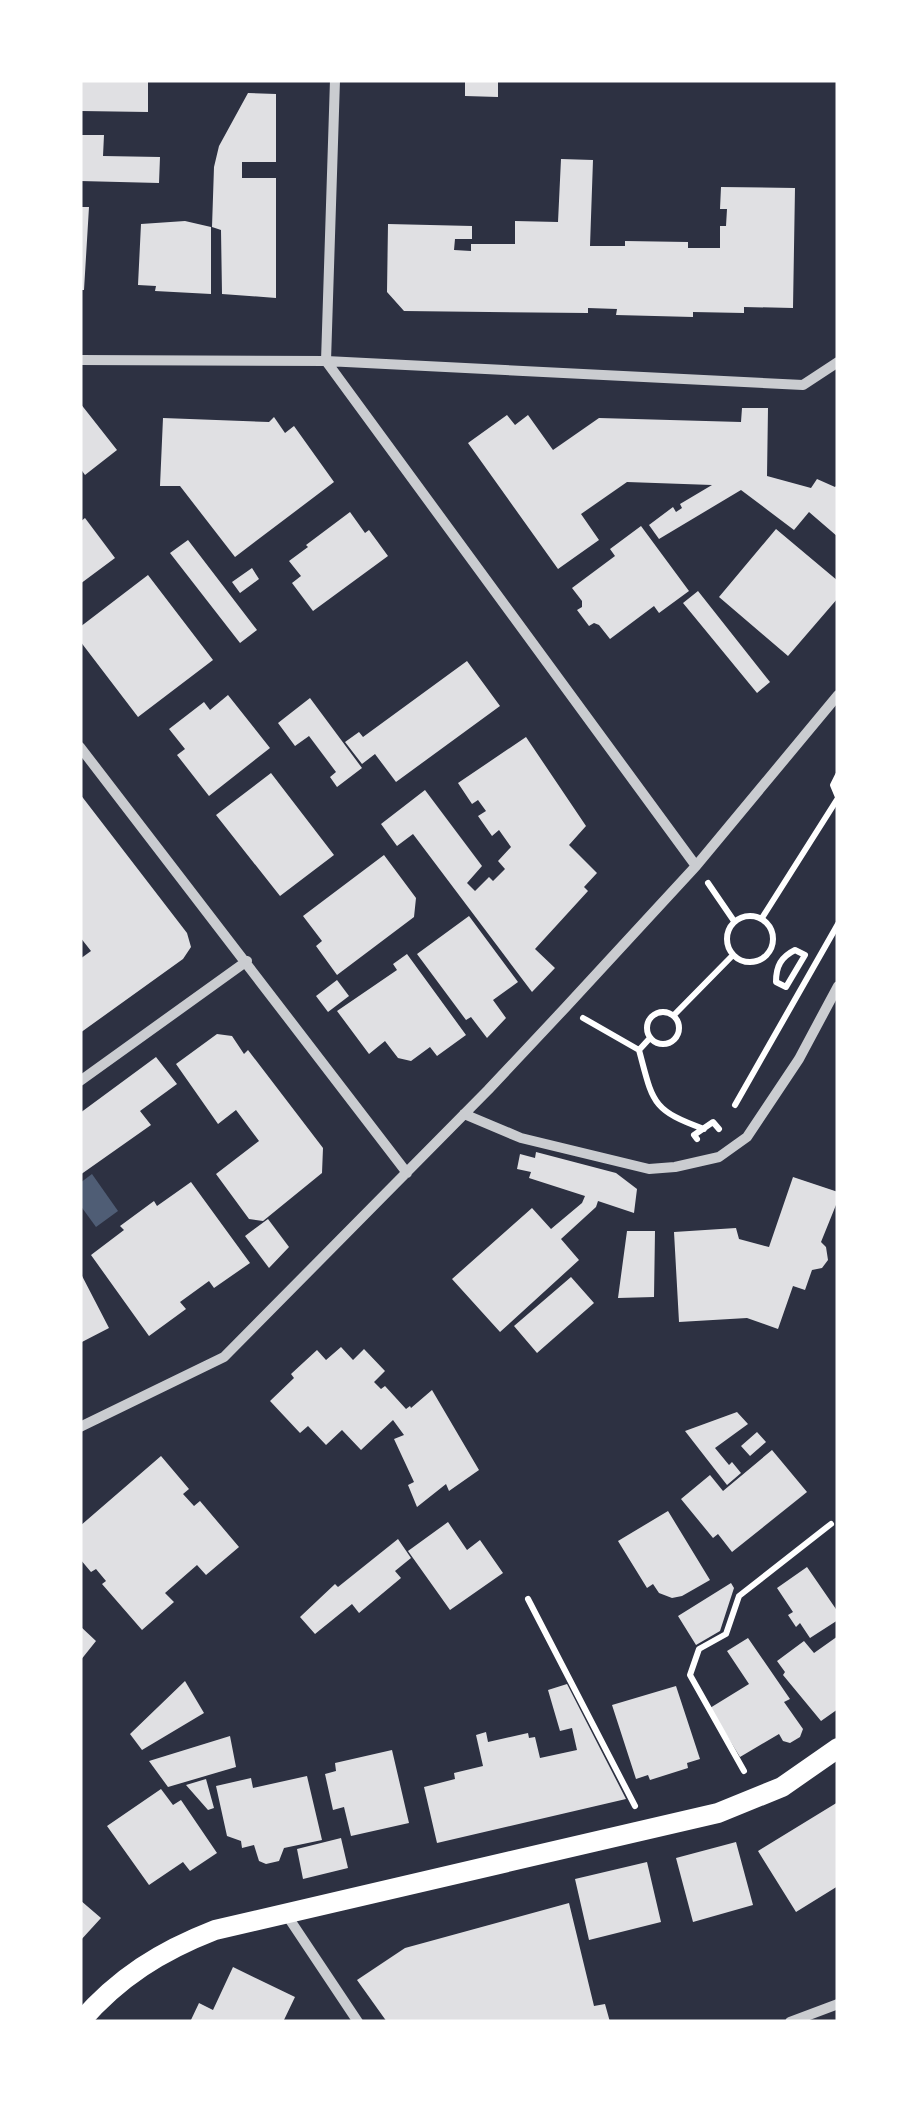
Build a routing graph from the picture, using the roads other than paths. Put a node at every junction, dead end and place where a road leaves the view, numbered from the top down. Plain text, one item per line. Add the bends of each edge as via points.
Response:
1 (335, 80) edge
2 (80, 360) edge
3 (326, 361) junction
4 (838, 362) edge
5 (838, 695) edge
6 (80, 746) edge
7 (696, 866) junction
8 (247, 962) junction
9 (838, 986) edge
10 (80, 1081) edge
11 (464, 1114) junction
12 (407, 1173) junction
13 (80, 1427) edge
14 (838, 1748) edge
15 (286, 1914) junction
16 (838, 2004) edge
17 (80, 2022) edge
18 (358, 2022) edge
19 (790, 2022) edge

1 - 3 street
2 - 3 street
3 - 4 street via 803,385
3 - 7 street
5 - 7 street
6 - 8 street
7 - 11 street
8 - 10 street
8 - 12 street
9 - 11 street via 747,1138 719,1157 649,1169 521,1138
11 - 12 street
12 - 13 street via 224,1356
14 - 15 main road via 782,1787 718,1813
15 - 17 main road via 169,1948 127,1974
15 - 18 street
16 - 19 street

